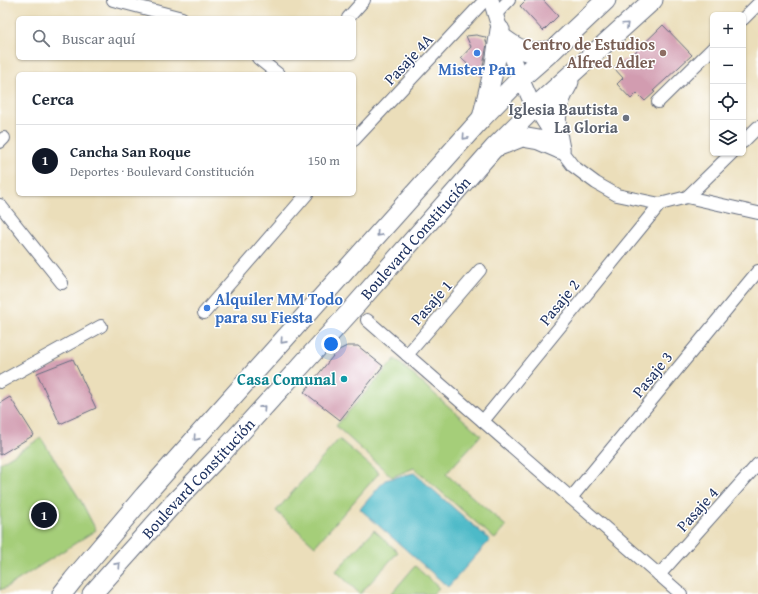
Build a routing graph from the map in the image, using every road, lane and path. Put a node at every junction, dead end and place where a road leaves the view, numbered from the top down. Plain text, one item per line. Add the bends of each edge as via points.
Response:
1 (113, 0) edge
2 (364, 0) edge
3 (485, 0) edge
4 (490, 0) edge
5 (509, 0) edge
6 (606, 0) edge
7 (653, 0) edge
8 (758, 4) edge
9 (174, 16) edge
10 (350, 16) edge
11 (746, 16) edge
12 (500, 28) junction
13 (553, 50) junction
14 (710, 51) edge
15 (260, 60) edge
16 (276, 72) edge
17 (575, 72) junction
18 (520, 78) junction
19 (658, 102) dead end
20 (534, 108) junction
21 (481, 119) junction
22 (758, 127) edge
23 (356, 137) edge
24 (746, 139) edge
25 (494, 148) junction
26 (560, 149) junction
27 (729, 156) edge
28 (305, 196) edge
29 (687, 196) junction
30 (660, 204) junction
31 (0, 205) edge
32 (758, 213) edge
33 (480, 270) dead end
34 (758, 271) edge
35 (62, 283) dead end
36 (204, 313) dead end
37 (368, 320) dead end
38 (101, 326) dead end
39 (407, 354) junction
40 (0, 382) edge
41 (483, 421) junction
42 (758, 464) edge
43 (571, 498) junction
44 (659, 575) junction
45 (62, 594) edge
46 (92, 594) edge
47 (681, 594) edge

1 - 9 street
2 - 10 street
3 - 23 street, Pasaje 4A
4 - 12 street
5 - 12 street
6 - 13 highway, Boulevard Constitución
17 -> 7 highway, Boulevard Constitución
8 - 11 street
12 - 13 highway via 517,48 535,53
12 - 18 street
12 - 21 highway via 495,64
13 - 18 highway, Boulevard Constitución
14 - 19 street
15 - 16 street
17 - 20 highway, Boulevard Constitución
17 - 26 highway via 560,97 557,109 556,128
18 - 20 street
18 - 21 highway, Boulevard Constitución
20 - 25 highway, Boulevard Constitución
20 - 26 street
21 -> 45 highway, Boulevard Constitución via 149,490
22 - 24 street
25 - 26 highway via 522,137 539,140
46 -> 25 highway, Boulevard Constitución via 332,331
26 - 30 street via 573,166 617,195
27 - 29 street
28 - 36 street
29 - 30 street
29 - 32 street
30 - 41 street, Pasaje 2
31 - 35 street
33 - 39 street, Pasaje 1
34 - 43 street, Pasaje 3
37 - 39 street
38 - 40 street
39 - 41 street
41 - 43 street
42 - 44 street, Pasaje 4
43 - 44 street
44 - 47 street

